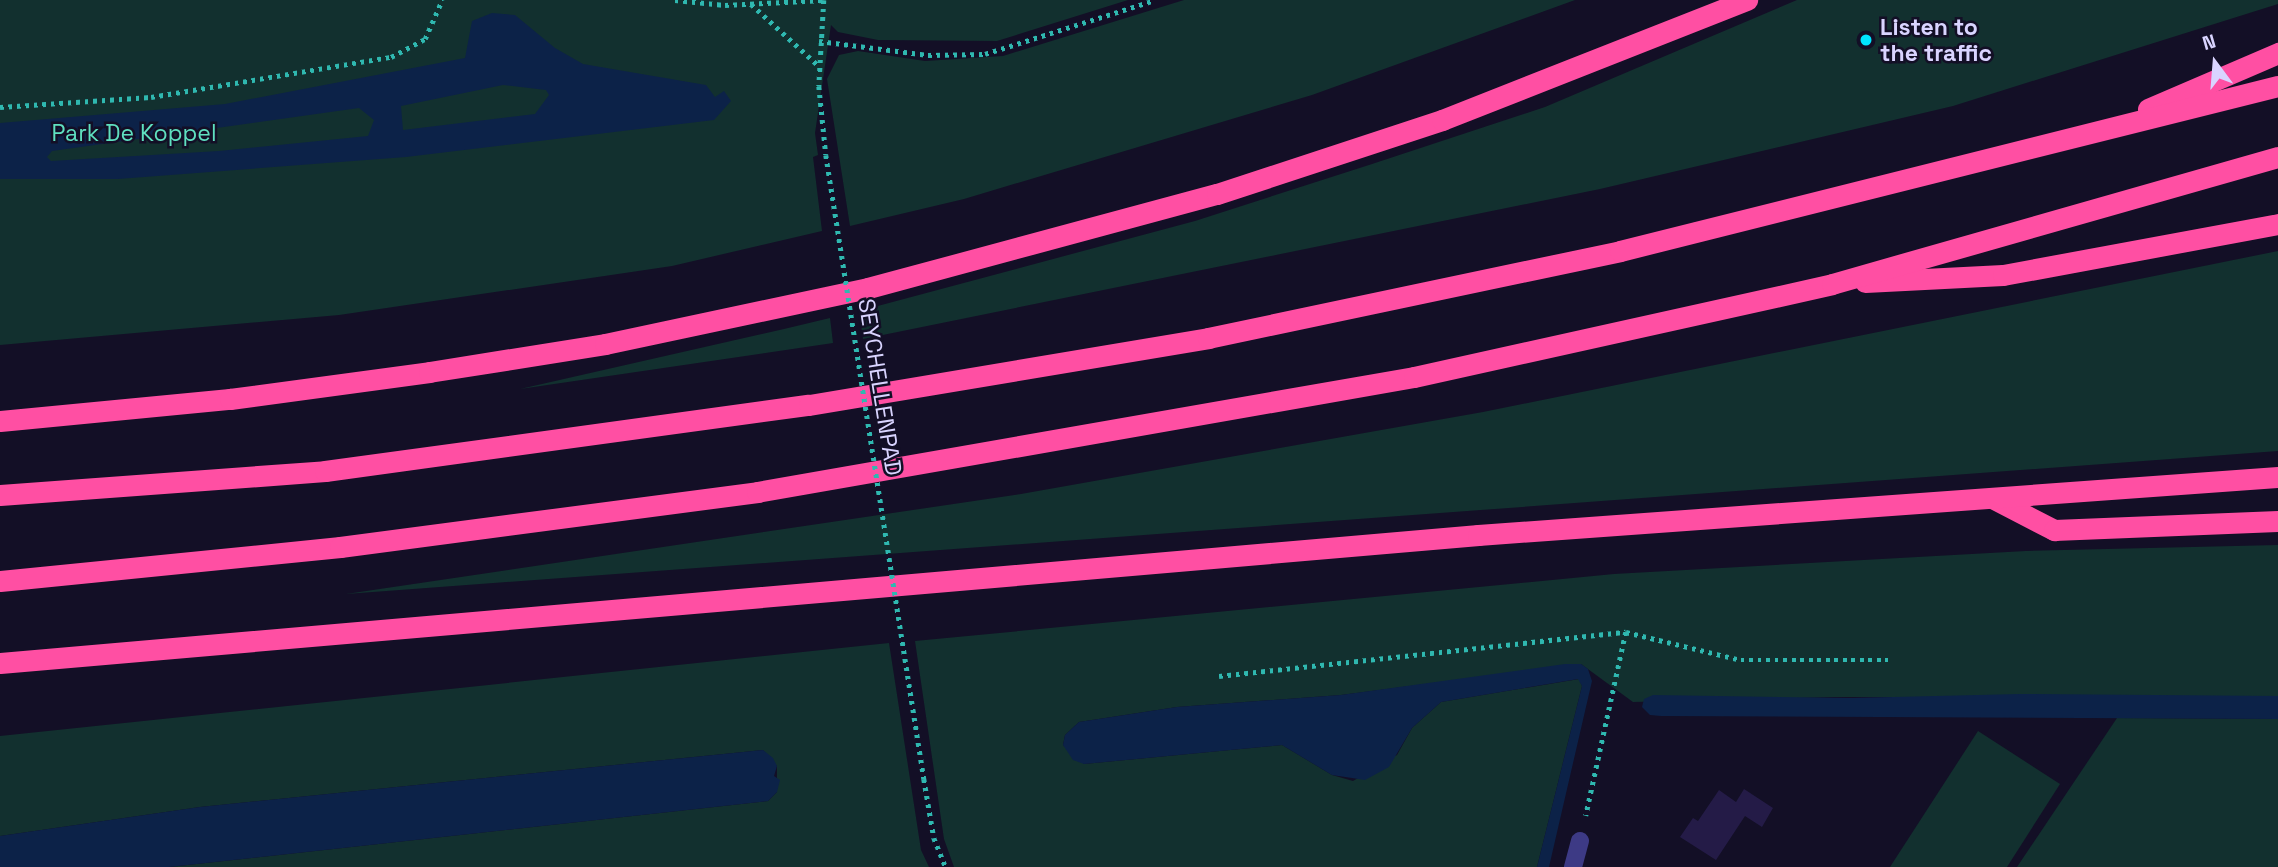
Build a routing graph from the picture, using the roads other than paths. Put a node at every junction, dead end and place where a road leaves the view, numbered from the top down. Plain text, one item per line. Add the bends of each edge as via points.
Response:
1 (1746, 0) edge
2 (2278, 52) edge
3 (2278, 86) edge
4 (2089, 135) junction
5 (2278, 157) edge
6 (2278, 224) edge
7 (1832, 284) junction
8 (0, 421) edge
9 (2278, 477) edge
10 (0, 495) edge
11 (1994, 499) junction
12 (2278, 520) edge
13 (0, 581) edge
14 (93, 654) junction
15 (0, 663) edge
16 (0, 678) edge
17 (1580, 841) road end
18 (1573, 867) edge

1 - 8 highway via 1442,120 1217,194 868,288 605,344 429,372 230,399
2 - 4 highway
3 - 4 highway
4 - 10 highway via 1518,274 1080,360 809,405 325,471
5 - 7 highway via 1994,234
6 - 7 highway via 2003,275
7 - 13 highway via 1414,377 757,492 340,547
9 - 11 highway
11 - 12 highway via 2054,530
11 - 14 highway via 1478,536
14 - 15 highway
14 - 16 highway
17 - 18 street

